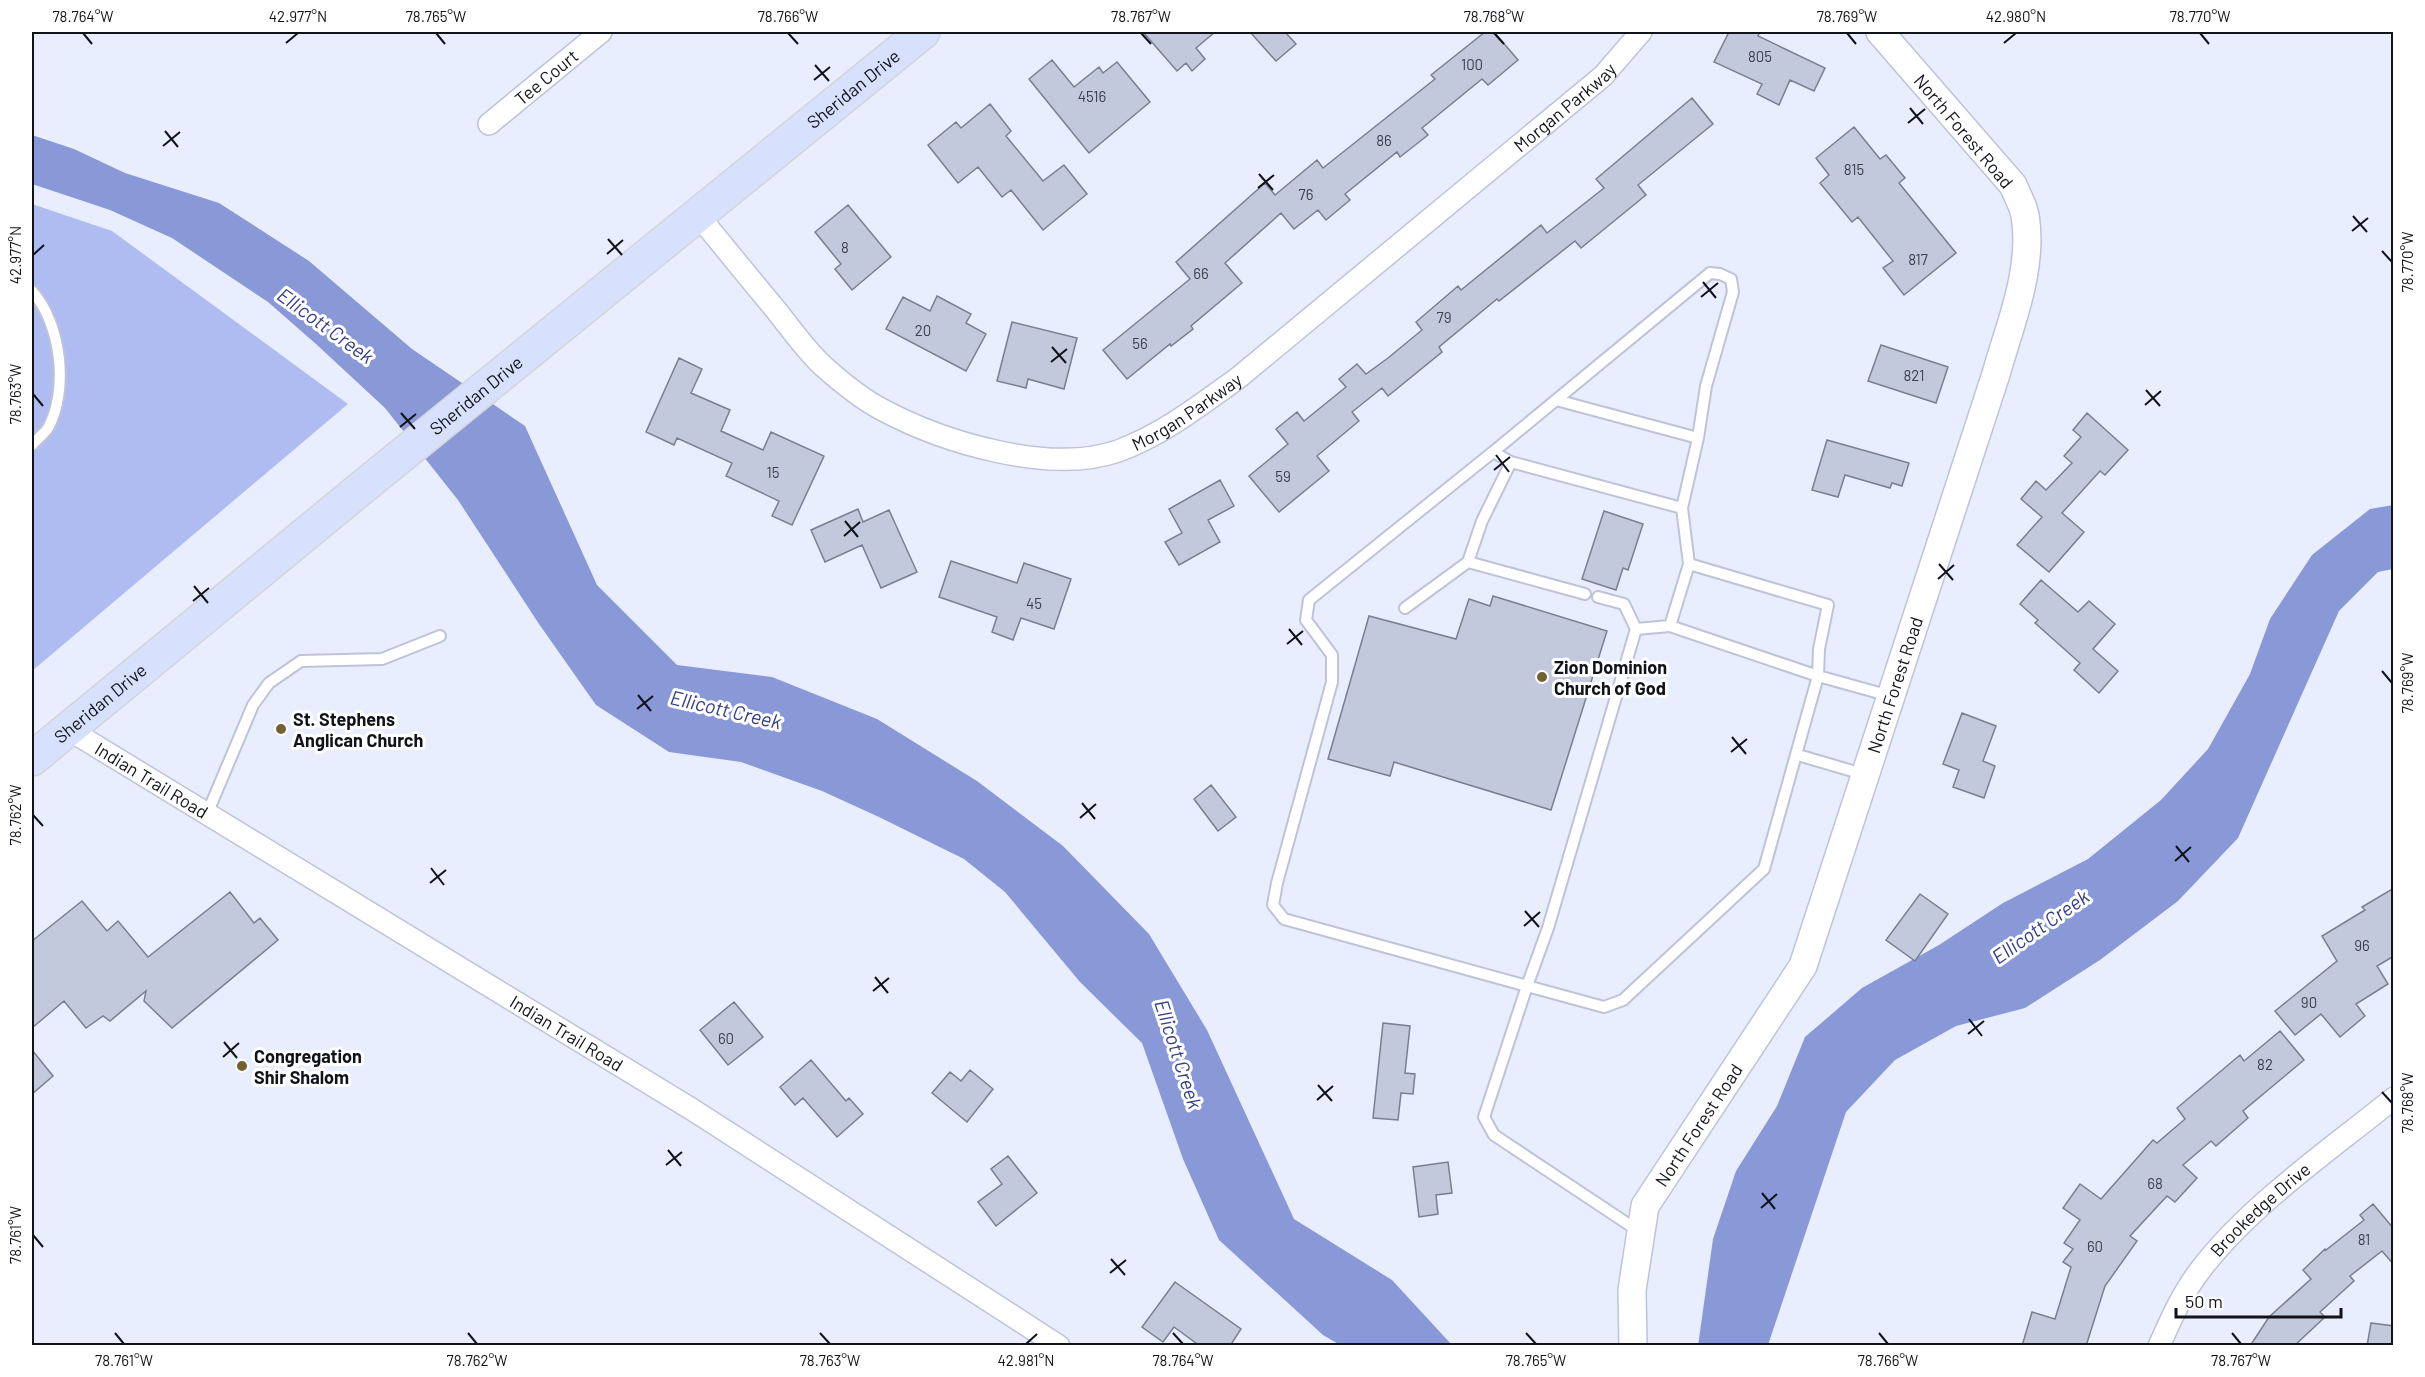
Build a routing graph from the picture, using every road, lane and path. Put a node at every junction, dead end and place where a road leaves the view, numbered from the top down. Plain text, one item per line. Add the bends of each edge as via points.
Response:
1 (601, 32) edge
2 (923, 32) edge
3 (1641, 32) edge
4 (1880, 32) edge
5 (489, 124) dead end
6 (698, 215) junction
7 (32, 291) edge
8 (1556, 400) junction
9 (1698, 438) junction
10 (32, 445) edge
11 (1493, 452) junction
12 (1511, 462) junction
13 (1682, 508) junction
14 (1468, 562) junction
15 (1689, 564) junction
16 (1585, 594) dead end
17 (1598, 597) dead end
18 (1405, 608) dead end
19 (1670, 626) junction
20 (1636, 629) junction
21 (440, 636) dead end
22 (1818, 676) junction
23 (1892, 696) junction
24 (68, 729) junction
25 (1797, 755) junction
26 (32, 759) edge
27 (1866, 775) junction
28 (207, 814) junction
29 (1527, 986) junction
30 (2394, 1098) edge
31 (1640, 1233) junction
32 (1059, 1346) edge
33 (1633, 1346) edge
34 (2159, 1346) edge

1 - 5 street, Tee Court
2 - 6 main road, Sheridan Drive
3 - 6 street, Morgan Parkway via 1603,76 1238,378 1181,419 1145,439 1116,452 1086,459 1033,458 963,442 920,428 879,408 821,364
4 - 23 street, North Forest Road via 2013,185 2025,213 2028,248 1996,374
6 - 24 main road, Sheridan Drive
7 - 10 lane via 52,321 59,357 57,397 48,428
8 - 9 lane
8 - 9 lane via 1710,273 1720,274 1731,279 1733,292 1706,386
8 - 11 lane
9 - 13 lane
11 - 12 lane
11 - 29 lane via 1309,600 1306,620 1332,655 1332,682 1274,905 1284,919
12 - 13 lane
12 - 14 lane via 1482,521
13 - 15 lane
14 - 16 lane
14 - 18 lane
15 - 19 lane
15 - 22 lane via 1828,605
17 - 20 lane via 1624,604
19 - 20 lane
19 - 22 lane
20 - 29 lane via 1548,928
21 - 28 lane via 382,659 301,661 269,683 253,705
22 - 23 lane
22 - 25 lane
23 - 27 street, North Forest Road
24 - 26 main road, Sheridan Drive
24 - 28 street, Indian Trail Road
25 - 27 lane
25 - 29 lane via 1764,869 1623,1000 1604,1007
27 - 31 street, North Forest Road via 1803,966 1645,1206
28 - 32 street, Indian Trail Road via 693,1110
29 - 31 lane via 1484,1117 1494,1134
30 - 34 street, Brookedge Drive via 2229,1235 2175,1309
31 - 33 street, North Forest Road via 1632,1290

